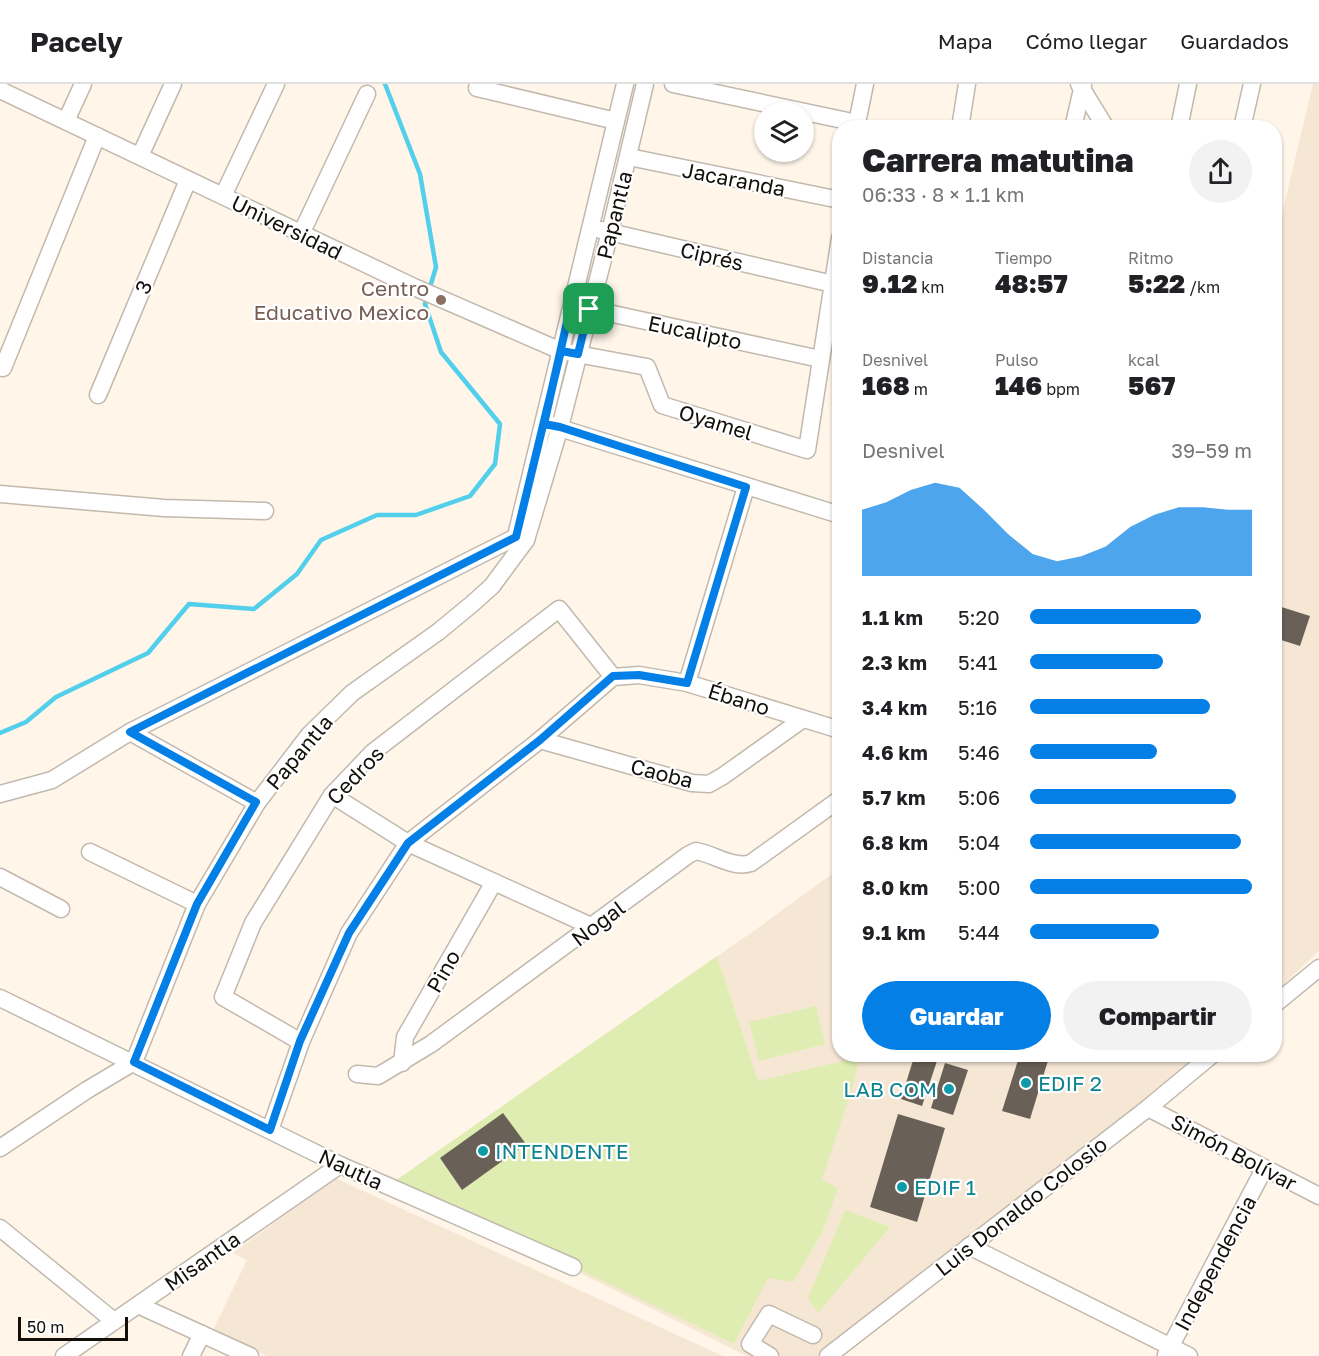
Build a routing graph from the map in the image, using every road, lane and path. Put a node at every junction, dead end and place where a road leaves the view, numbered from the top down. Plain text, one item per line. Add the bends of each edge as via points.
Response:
1 (83, 84) edge
2 (173, 84) edge
3 (276, 84) edge
4 (625, 84) edge
5 (645, 84) edge
6 (673, 84) edge
7 (865, 84) edge
8 (967, 84) edge
9 (1188, 84) edge
10 (1252, 84) edge
11 (1081, 87) edge
12 (477, 88) dead end
13 (0, 90) edge
14 (367, 94) dead end
15 (834, 120) edge
16 (857, 120) edge
17 (961, 120) edge
18 (1075, 120) edge
19 (1101, 120) edge
20 (1181, 120) edge
21 (1244, 120) edge
22 (66, 121) junction
23 (616, 121) junction
24 (97, 136) junction
25 (140, 156) junction
26 (629, 157) junction
27 (188, 180) junction
28 (223, 196) junction
29 (832, 198) edge
30 (591, 228) junction
31 (610, 232) junction
32 (301, 234) junction
33 (832, 284) edge
34 (832, 290) edge
35 (571, 304) junction
36 (589, 309) junction
37 (561, 351) junction
38 (578, 354) junction
39 (820, 359) junction
40 (3, 368) dead end
41 (98, 395) dead end
42 (552, 426) junction
43 (746, 487) junction
44 (0, 494) edge
45 (265, 511) dead end
46 (832, 513) edge
47 (520, 543) junction
48 (480, 555) junction
49 (492, 586) junction
50 (613, 676) junction
51 (687, 683) junction
52 (803, 719) junction
53 (832, 728) edge
54 (130, 732) junction
55 (540, 740) junction
56 (0, 794) edge
57 (332, 795) junction
58 (256, 802) junction
59 (832, 805) edge
60 (408, 843) junction
61 (90, 852) dead end
62 (0, 877) edge
63 (494, 882) junction
64 (197, 904) junction
65 (61, 909) dead end
66 (592, 927) junction
67 (1319, 968) edge
68 (0, 998) edge
69 (1282, 998) edge
70 (300, 1041) junction
71 (134, 1062) junction
72 (1203, 1062) edge
73 (402, 1063) junction
74 (357, 1074) dead end
75 (1148, 1108) junction
76 (270, 1130) junction
77 (0, 1148) edge
78 (340, 1165) junction
79 (1264, 1169) junction
80 (1319, 1196) edge
81 (0, 1227) edge
82 (969, 1246) junction
83 (573, 1267) dead end
84 (138, 1305) junction
85 (114, 1321) junction
86 (202, 1334) junction
87 (813, 1335) dead end
88 (1168, 1352) edge
89 (64, 1356) edge
90 (191, 1356) edge
91 (250, 1356) edge
92 (770, 1356) edge
93 (828, 1356) edge
94 (1189, 1356) edge

1 - 22 street
2 - 25 street
3 - 28 street
4 - 23 street, Papantla
5 - 26 street, Papantla
6 - 15 street
7 - 16 street
8 - 17 street
9 - 20 street
10 - 21 street
11 - 18 street
11 - 19 street
12 - 23 street
13 - 22 street, Universidad
14 - 32 street
22 - 24 street, Universidad
23 - 30 street, Papantla
24 - 25 street, Universidad
24 - 40 street
25 - 27 street, Universidad
26 - 29 street, Jacaranda
26 - 31 street, Papantla
27 - 28 street, Universidad
27 - 41 street, 3
28 - 32 street, Universidad
30 - 31 street, Ciprés
30 - 35 street, Papantla
31 - 33 street, Ciprés
31 - 36 street, Papantla
32 - 37 street, Universidad
34 - 39 street
35 - 36 street, Eucalipto
35 - 37 street, Papantla
36 - 38 street, Papantla
36 - 39 street, Eucalipto
37 - 38 street, Universidad
37 - 42 street, Papantla
38 - 39 street, Oyamel via 647,367 662,405 807,450
38 - 42 street, Papantla
42 - 43 street
42 - 47 street, Papantla
43 - 46 street
43 - 51 street
44 - 45 street via 164,508
47 - 48 street
47 - 49 street, Papantla
48 - 49 street via 489,564
48 - 54 street
49 - 58 street, Papantla via 438,632 352,693 309,735
50 - 51 street, Ébano via 639,675
50 - 55 street
50 - 57 street, Cedros via 559,609 373,752
51 - 52 street, Ébano
52 - 53 street, Ébano
52 - 55 street, Caoba via 709,784 693,783
54 - 56 street via 52,780
54 - 58 street
55 - 60 street
57 - 60 street
57 - 70 street, Cedros via 253,923 223,997
58 - 64 street, Papantla
59 - 66 street, Nogal via 751,863 735,864 696,851 688,855
60 - 63 street
60 - 70 street via 349,933
61 - 64 street
62 - 65 street
63 - 66 street
63 - 73 street, Pino via 405,1037
64 - 71 street, Papantla
66 - 73 street, Nogal
67 - 69 street
68 - 71 street, Nautla
70 - 76 street
71 - 76 street, Nautla
71 - 77 street
72 - 75 street, Luis Donaldo Colosio
73 - 74 street, Nogal via 378,1076
75 - 79 street, Simón Bolívar
75 - 82 street, Luis Donaldo Colosio
76 - 78 street, Nautla
78 - 83 street, Nautla
78 - 84 street, Misantla
79 - 80 street, Simón Bolívar
79 - 88 street, Independencia
81 - 85 street
82 - 88 street
82 - 93 street, Luis Donaldo Colosio
84 - 85 street, Misantla
84 - 86 street
85 - 89 street, Misantla
86 - 90 street
86 - 91 street
87 - 92 street via 769,1314 750,1344
88 - 94 street

